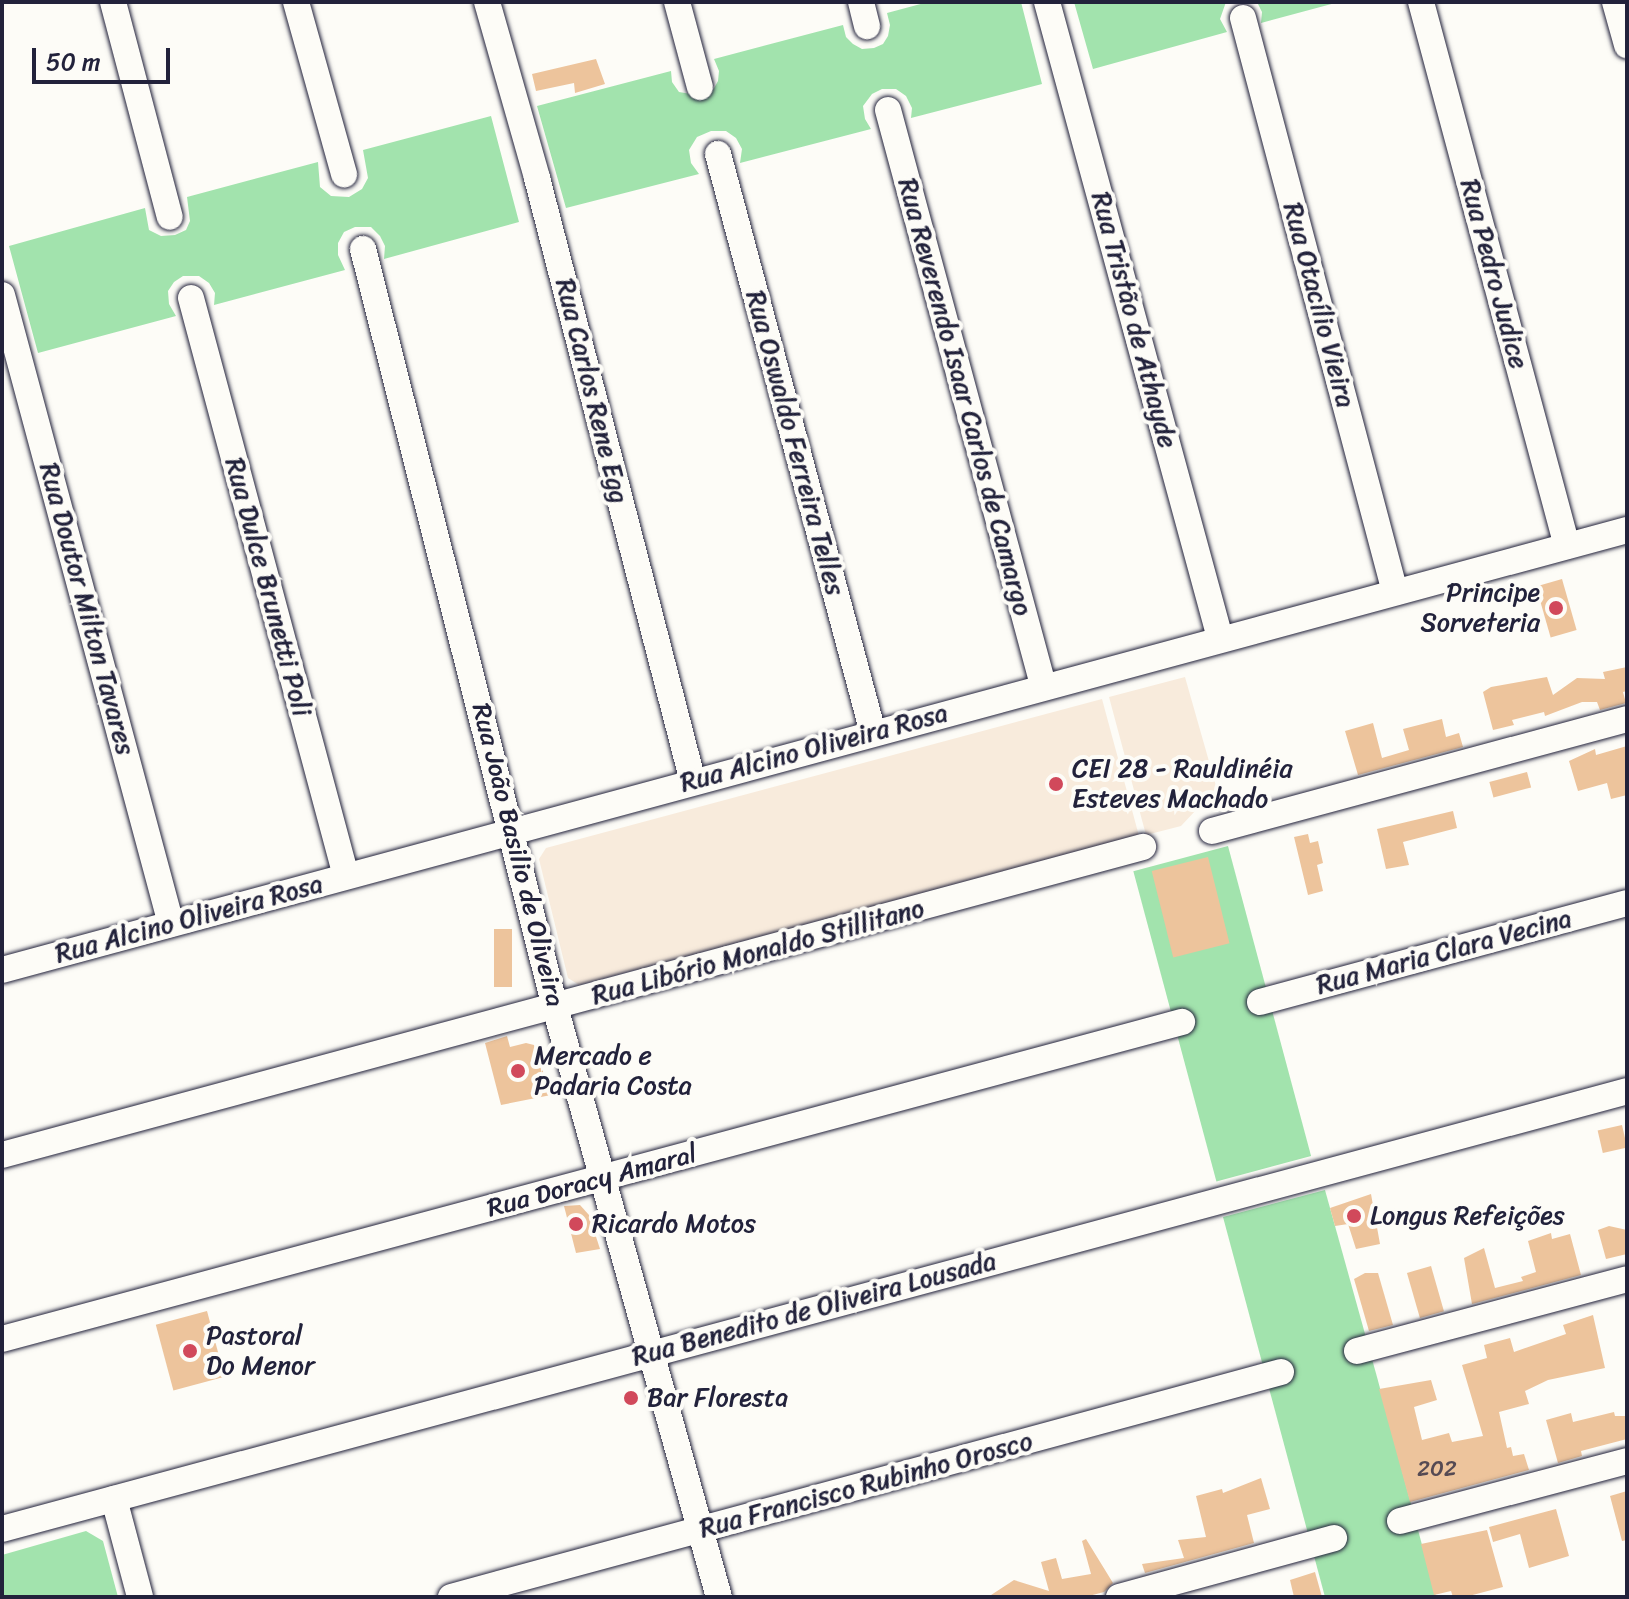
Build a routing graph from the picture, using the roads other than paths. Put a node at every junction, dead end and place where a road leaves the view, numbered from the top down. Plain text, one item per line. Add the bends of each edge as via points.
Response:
1 (113, 2) edge
2 (296, 2) edge
3 (487, 2) edge
4 (677, 2) edge
5 (1047, 2) edge
6 (1421, 2) edge
7 (1615, 2) edge
8 (1243, 18) dead end
9 (1627, 45) edge
10 (700, 87) dead end
11 (888, 110) dead end
12 (718, 154) dead end
13 (344, 174) dead end
14 (170, 217) dead end
15 (363, 249) dead end
16 (2, 295) edge
17 (191, 298) dead end
18 (1627, 530) edge
19 (1567, 546) junction
20 (1395, 592) junction
21 (1220, 638) junction
22 (1043, 685) junction
23 (1627, 719) edge
24 (873, 733) junction
25 (693, 782) junction
26 (513, 830) junction
27 (1212, 831) dead end
28 (1143, 847) dead end
29 (346, 876) junction
30 (1627, 903) edge
31 (171, 924) junction
32 (2, 970) edge
33 (1260, 1002) dead end
34 (555, 1007) junction
35 (1182, 1022) dead end
36 (1627, 1091) edge
37 (2, 1155) edge
38 (604, 1178) junction
39 (1627, 1279) edge
40 (2, 1339) edge
41 (1357, 1351) dead end
42 (651, 1353) junction
43 (1281, 1372) dead end
44 (1627, 1461) edge
45 (114, 1499) junction
46 (1400, 1521) dead end
47 (2, 1529) edge
48 (701, 1530) junction
49 (1334, 1538) dead end
50 (140, 1597) edge
51 (451, 1597) edge
52 (719, 1597) edge
53 (1119, 1597) edge

1 - 14 street
2 - 13 street
3 - 25 street, Rua Carlos Rene Egg
4 - 10 street
5 - 21 street, Rua Tristão de Athayde
6 - 19 street, Rua Pedro Judice
7 - 9 street
8 - 20 street, Rua Otacílio Vieira
11 - 22 street, Rua Reverendo Isaar Carlos de Camargo
12 - 24 street, Rua Oswaldo Ferreira Telles
15 - 26 street, Rua João Basilio de Oliveira
16 - 31 street, Rua Doutor Milton Tavares
17 - 29 street, Rua Dulce Brunetti Poli
18 - 19 street, Rua Alcino Oliveira Rosa
19 - 20 street, Rua Alcino Oliveira Rosa
20 - 21 street, Rua Alcino Oliveira Rosa
21 - 22 street, Rua Alcino Oliveira Rosa
22 - 24 street, Rua Alcino Oliveira Rosa
23 - 27 street
24 - 25 street, Rua Alcino Oliveira Rosa
25 - 26 street, Rua Alcino Oliveira Rosa
26 - 29 street, Rua Alcino Oliveira Rosa
26 - 34 street, Rua João Basilio de Oliveira
28 - 34 street, Rua Libório Monaldo Stillitano
29 - 31 street, Rua Alcino Oliveira Rosa
30 - 33 street, Rua Maria Clara Vecina
31 - 32 street, Rua Alcino Oliveira Rosa
34 - 37 street, Rua Libório Monaldo Stillitano
34 - 38 street, Rua João Basilio de Oliveira
35 - 38 street, Rua Doracy Amaral
36 - 42 street, Rua Benedito de Oliveira Lousada
38 - 40 street, Rua Doracy Amaral
38 - 42 street, Rua João Basilio de Oliveira
39 - 41 street
42 - 45 street, Rua Benedito de Oliveira Lousada
42 - 48 street, Rua João Basilio de Oliveira
43 - 48 street, Rua Francisco Rubinho Orosco
44 - 46 street
45 - 47 street, Rua Benedito de Oliveira Lousada
45 - 50 street
48 - 51 street, Rua Francisco Rubinho Orosco
48 - 52 street, Rua João Basilio de Oliveira
49 - 53 street

